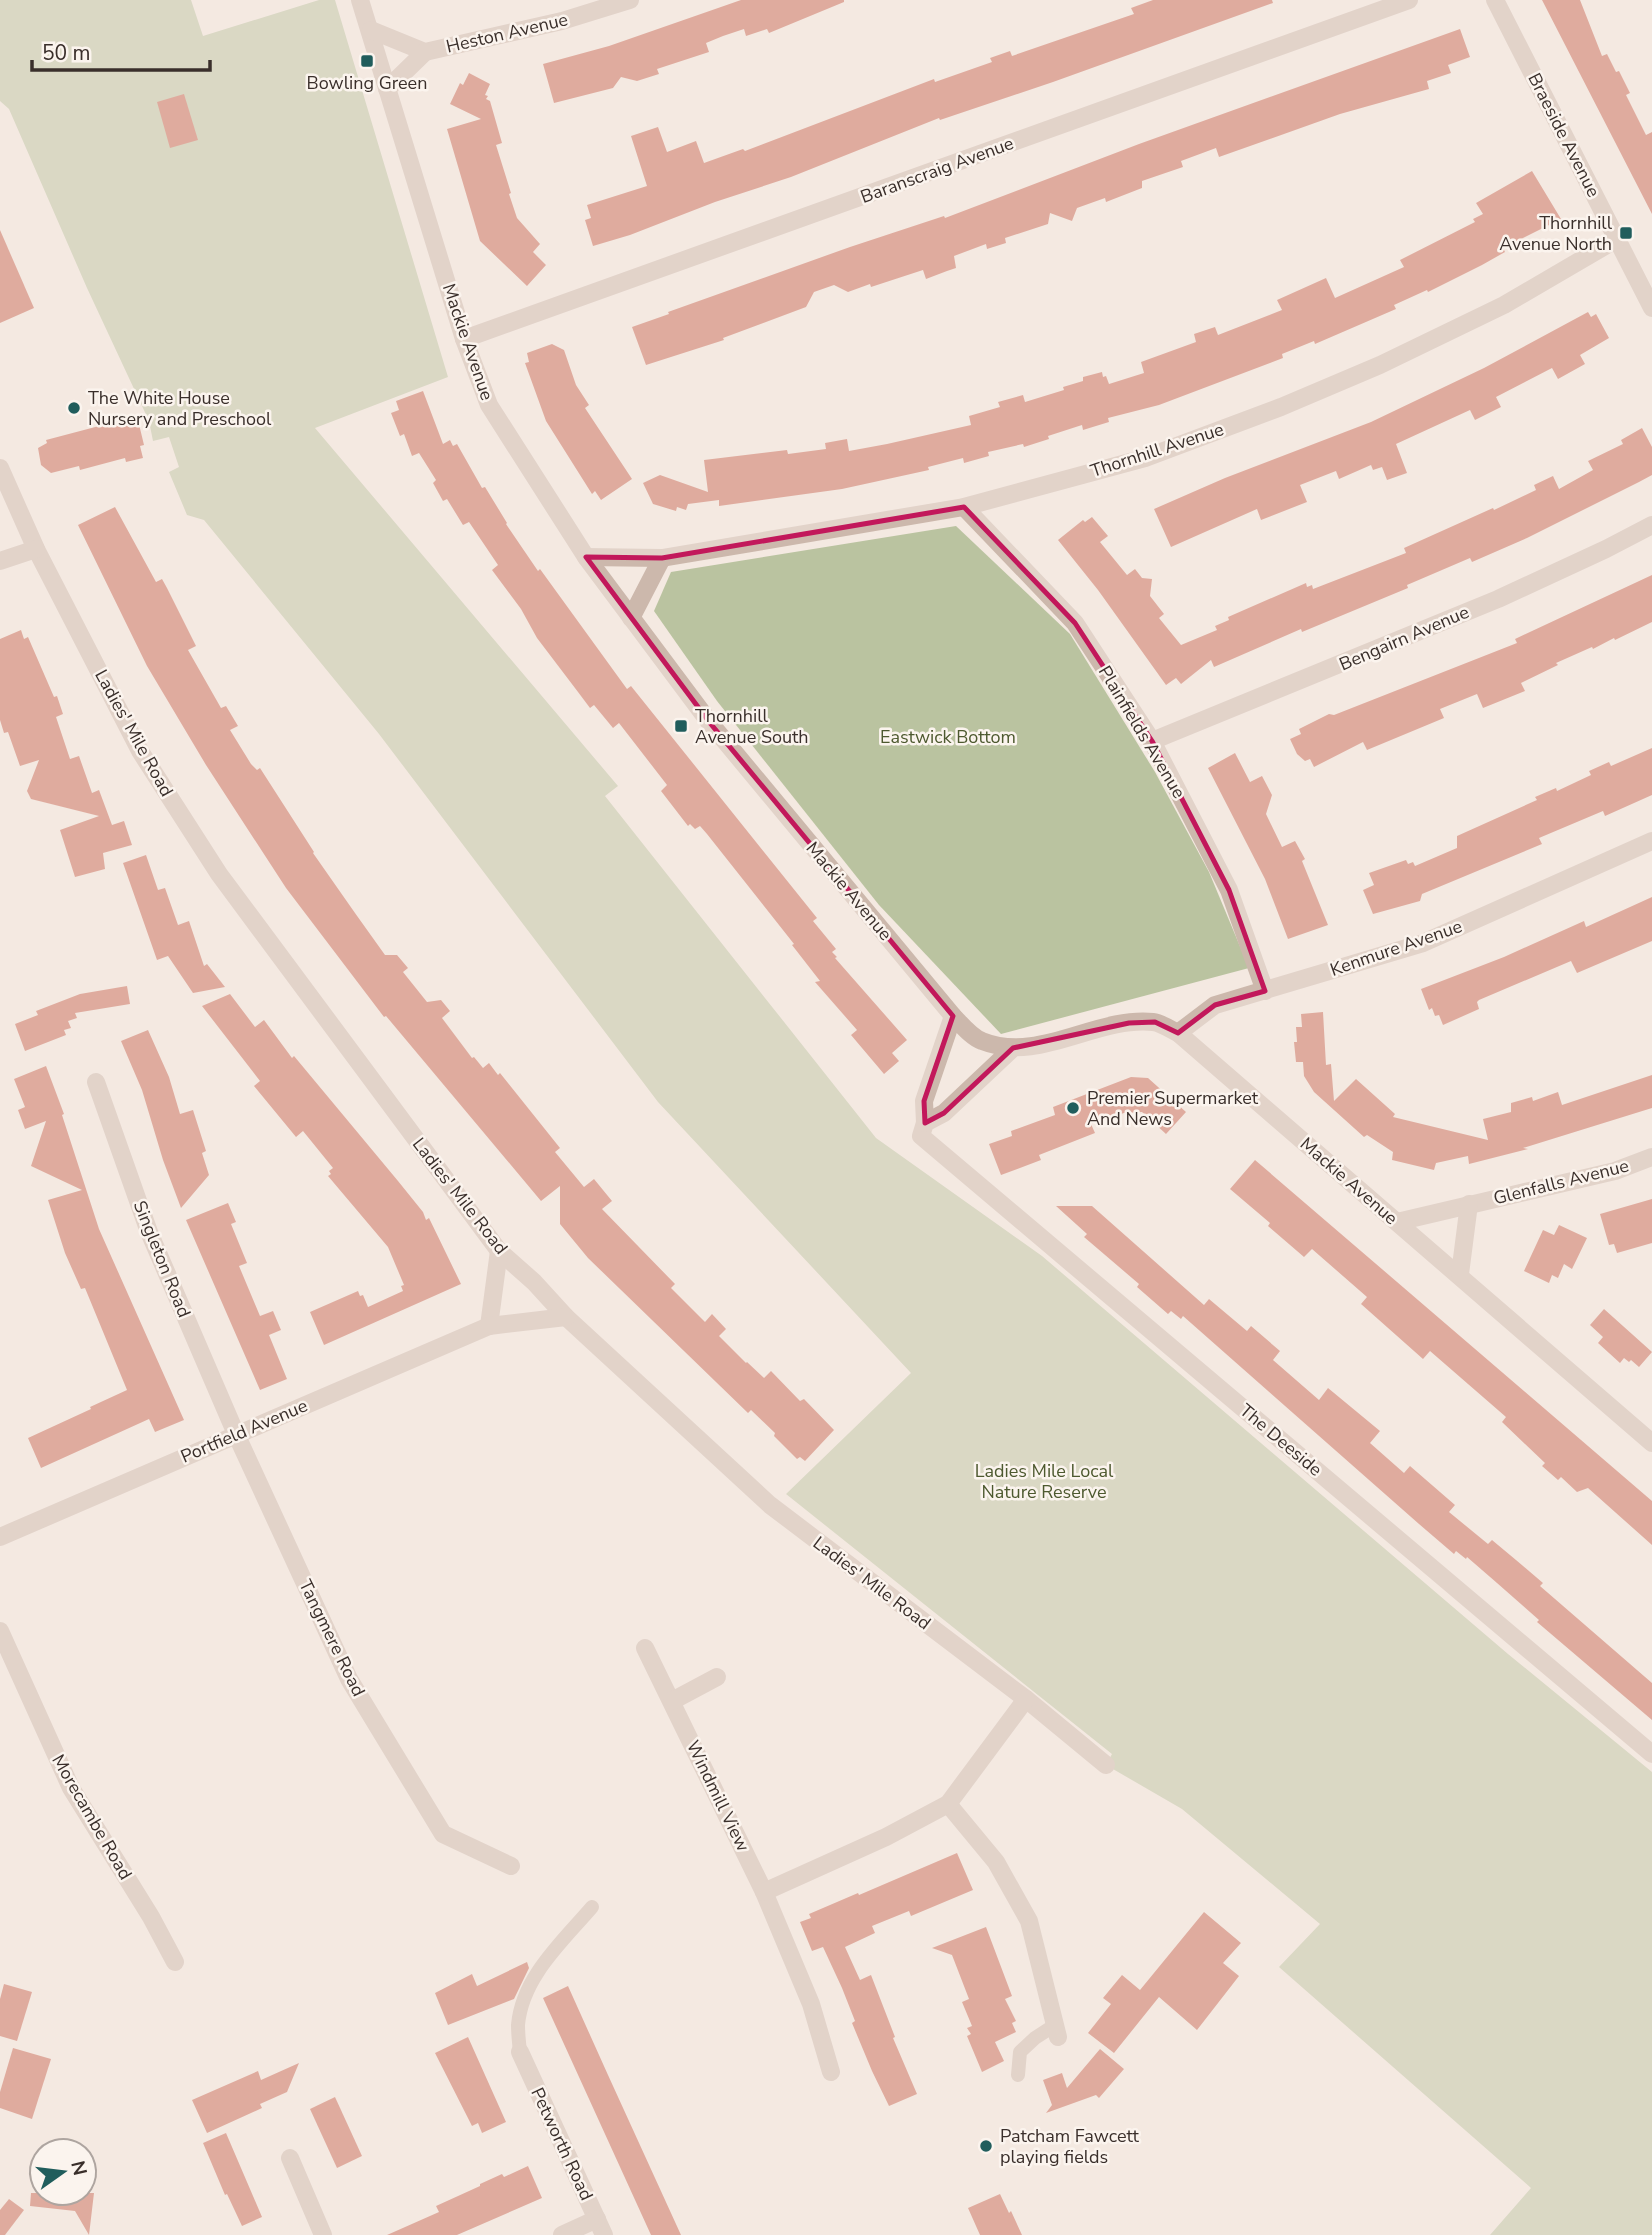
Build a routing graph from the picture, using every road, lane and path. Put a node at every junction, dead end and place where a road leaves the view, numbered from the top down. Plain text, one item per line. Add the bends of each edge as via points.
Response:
1 (360, 0) edge
2 (630, 0) edge
3 (1409, 0) edge
4 (1495, 0) edge
5 (371, 30) junction
6 (425, 52) junction
7 (387, 89) junction
8 (1617, 239) junction
9 (1652, 308) edge
10 (464, 339) junction
11 (0, 468) edge
12 (964, 508) junction
13 (1652, 525) edge
14 (36, 549) junction
15 (586, 557) junction
16 (662, 558) junction
17 (0, 561) edge
18 (631, 618) junction
19 (1152, 741) junction
20 (1652, 841) edge
21 (1265, 991) junction
22 (953, 1016) junction
23 (1178, 1032) junction
24 (1013, 1048) junction
25 (96, 1082) dead end
26 (925, 1123) junction
27 (1652, 1157) edge
28 (1469, 1204) junction
29 (1397, 1222) junction
30 (499, 1251) junction
31 (1460, 1275) junction
32 (566, 1317) junction
33 (489, 1326) junction
34 (236, 1434) junction
35 (1652, 1443) edge
36 (0, 1537) edge
37 (0, 1631) edge
38 (645, 1648) dead end
39 (717, 1677) dead end
40 (1027, 1699) junction
41 (671, 1701) junction
42 (1652, 1754) edge
43 (1106, 1765) dead end
44 (948, 1804) junction
45 (511, 1867) dead end
46 (764, 1892) junction
47 (592, 1907) dead end
48 (175, 1962) dead end
49 (1056, 2031) joint
50 (520, 2052) joint
51 (831, 2072) dead end
52 (1018, 2075) dead end
53 (290, 2158) dead end
54 (601, 2227) edge
55 (323, 2235) edge
56 (562, 2235) edge

1 - 5 street, Mackie Avenue
2 - 6 street, Heston Avenue via 562,21
3 - 10 street, Baranscraig Avenue
4 - 8 street, Braeside Avenue
5 - 6 street, Heston Avenue
5 - 7 street, Mackie Avenue
6 - 7 street, Heston Avenue
7 - 10 street, Mackie Avenue
8 - 9 street, Braeside Avenue
8 - 12 street, Thornhill Avenue via 1504,305 1281,407 1145,458
10 - 15 street, Mackie Avenue via 489,405
11 - 14 street, Ladies' Mile Road
12 - 16 street, Thornhill Avenue
12 - 19 street, Plainfields Avenue via 1074,623
13 - 19 street, Bengairn Avenue via 1498,599
14 - 17 street
14 - 30 street, Ladies' Mile Road via 140,751 219,874
15 - 16 street, Thornhill Avenue
15 - 18 street, Mackie Avenue
16 - 18 street
18 - 22 street, Mackie Avenue via 710,723
19 - 21 street, Plainfields Avenue via 1229,890
20 - 21 street, Kenmure Avenue via 1423,943
21 - 23 street, Kenmure Avenue via 1215,1005
22 - 24 street, Mackie Avenue via 980,1041
22 - 26 street, The Deeside via 924,1101
23 - 24 street, Mackie Avenue via 1155,1022 1129,1023
23 - 29 street, Mackie Avenue
24 - 26 street via 944,1113
25 - 34 street, Singleton Road via 149,1232
26 - 42 street, The Deeside via 920,1136
27 - 28 street, Glenfalls Avenue via 1615,1171
28 - 29 street, Glenfalls Avenue
28 - 31 street, Glenfalls Avenue
29 - 31 street, Mackie Avenue
30 - 32 street, Ladies' Mile Road
30 - 33 street
31 - 35 street, Mackie Avenue
32 - 33 street, Portfield Avenue
32 - 40 street, Ladies' Mile Road via 770,1505
33 - 34 street, Portfield Avenue
34 - 36 street, Portfield Avenue
34 - 45 street, Tangmere Road via 349,1679 443,1834
37 - 48 street, Morecambe Road via 71,1788
38 - 41 street, Windmill View
39 - 41 street
40 - 43 street, Ladies' Mile Road
40 - 44 street
41 - 46 street, Windmill View
44 - 46 street
44 - 49 street via 996,1862 1029,1920
46 - 51 street, Windmill View via 811,2004
47 - 50 lane via 539,1969 518,2024
49 - 52 lane via 1020,2052
50 - 54 street, Petworth Road
53 - 55 street
54 - 56 street

